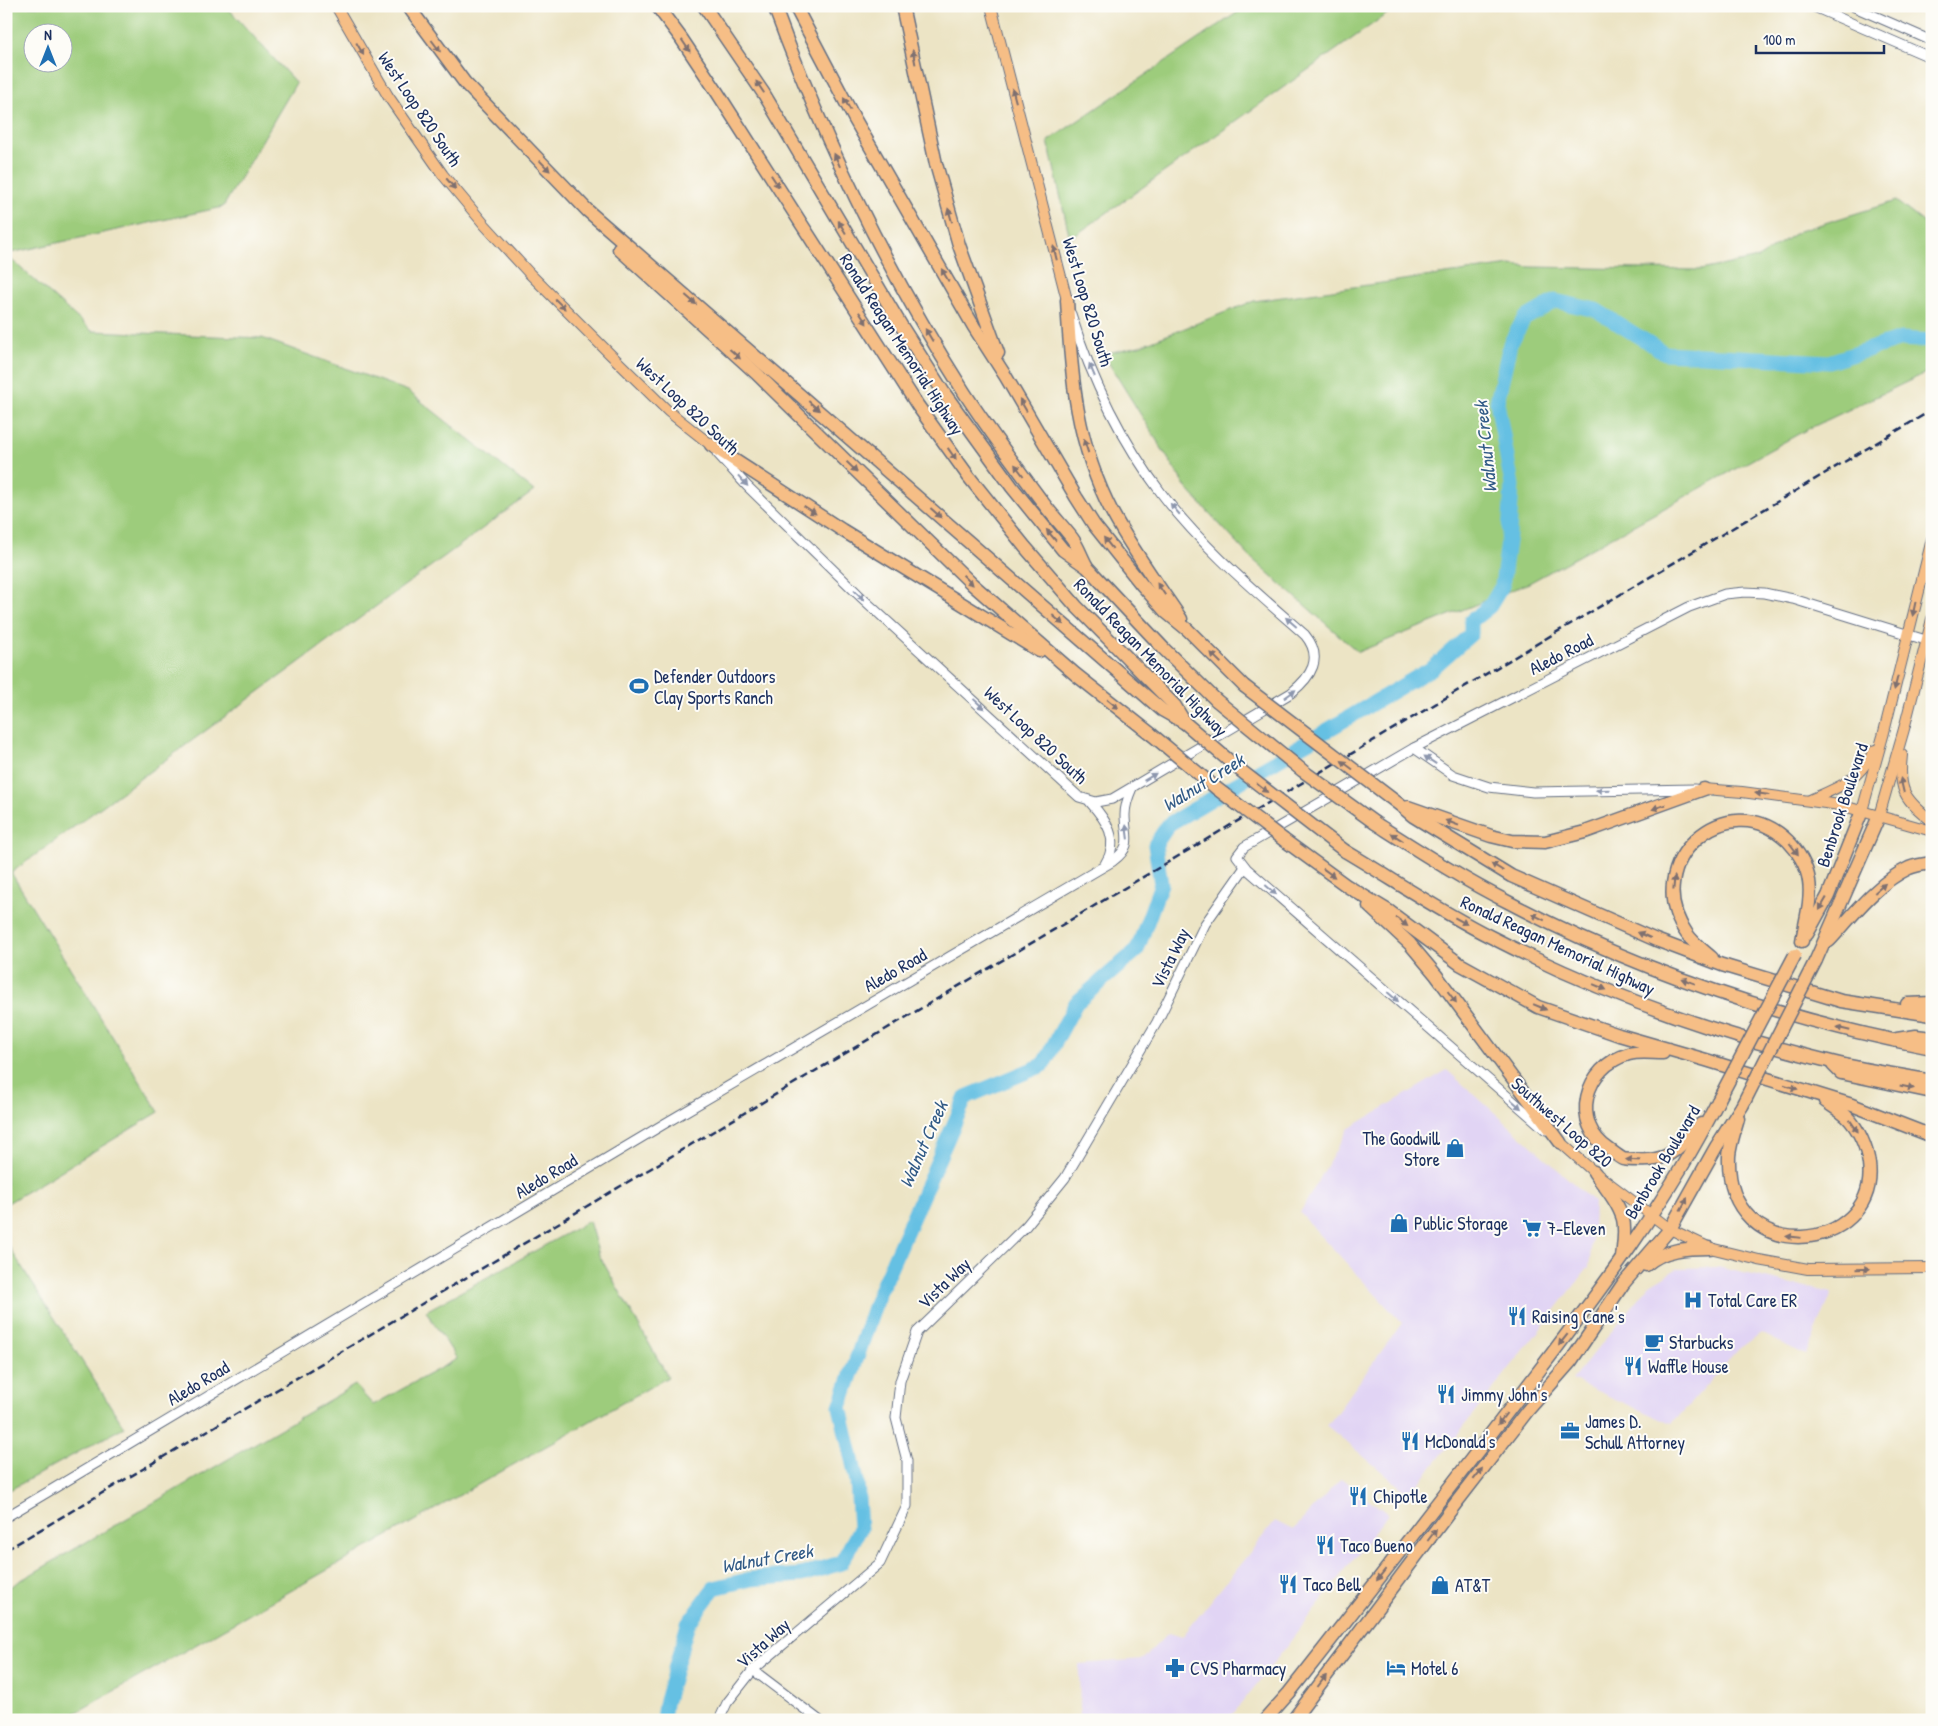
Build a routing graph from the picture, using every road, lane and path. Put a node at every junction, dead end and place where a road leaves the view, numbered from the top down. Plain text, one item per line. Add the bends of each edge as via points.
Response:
1 (336, 6) edge
2 (408, 6) edge
3 (657, 6) edge
4 (704, 6) edge
5 (774, 6) edge
6 (795, 6) edge
7 (902, 6) edge
8 (991, 6) edge
9 (1812, 6) edge
10 (1852, 6) edge
11 (1932, 41) edge
12 (1932, 58) edge
13 (588, 211) junction
14 (1067, 300) junction
15 (1006, 377) junction
16 (711, 445) junction
17 (1932, 539) edge
18 (1087, 567) junction
19 (1932, 619) edge
20 (1188, 630) junction
21 (1908, 635) junction
22 (1929, 641) edge
23 (1075, 674) junction
24 (1185, 722) junction
25 (1904, 729) junction
26 (1883, 736) junction
27 (1414, 748) junction
28 (1132, 788) junction
29 (1704, 790) junction
30 (1810, 800) junction
31 (1090, 802) junction
32 (1400, 805) junction
33 (1862, 811) junction
34 (1879, 816) junction
35 (1932, 821) edge
36 (1932, 831) edge
37 (1237, 856) joint
38 (1932, 863) edge
39 (1104, 866) junction
40 (1245, 867) junction
41 (1347, 886) junction
42 (1802, 941) junction
43 (1822, 948) junction
44 (1722, 965) junction
45 (1932, 1003) edge
46 (1857, 1004) junction
47 (1932, 1014) edge
48 (1932, 1038) edge
49 (1890, 1040) junction
50 (1932, 1048) edge
51 (1678, 1052) junction
52 (1829, 1062) junction
53 (1932, 1081) edge
54 (1932, 1092) edge
55 (1817, 1095) junction
56 (1716, 1105) junction
57 (1741, 1108) junction
58 (1932, 1136) edge
59 (1560, 1142) junction
60 (1594, 1172) junction
61 (1651, 1216) junction
62 (1670, 1229) junction
63 (1710, 1248) junction
64 (1622, 1261) junction
65 (1932, 1268) edge
66 (1623, 1284) junction
67 (1437, 1503) junction
68 (1449, 1512) junction
69 (6, 1517) edge
70 (753, 1670) junction
71 (719, 1720) edge
72 (819, 1720) edge
73 (1265, 1720) edge
74 (1293, 1720) edge

1 -> 16 main road, West Loop 820 South via 388,96 478,217 608,353 668,411
2 -> 13 highway via 465,84
3 -> 24 highway, Ronald Reagan Memorial Highway via 738,124 918,406 969,477 1051,578 1174,706
18 -> 4 highway, Ronald Reagan Memorial Highway via 1063,550 1047,531 944,393 764,94
18 -> 5 highway via 1073,539 1022,475 971,402 887,262 813,108
15 -> 6 highway via 854,118
15 -> 7 highway via 946,201
14 -> 8 main road, West Loop 820 South
9 - 12 street
10 - 11 street
13 -> 23 highway via 600,231 756,373 972,584
13 -> 24 highway via 1162,710
20 -> 14 highway via 1113,515 1093,470 1075,401
28 -> 14 street, West Loop 820 South via 1291,694 1308,676 1315,658 1305,634 1218,556 1177,512 1145,470 1092,373
20 -> 15 highway via 1142,586 1094,525
16 -> 23 highway
16 -> 31 street, West Loop 820 South via 746,486 862,598 1079,797
17 -> 21 main road, Benbrook Boulevard
49 -> 18 highway, Ronald Reagan Memorial Highway, bridge via 1821,1024 1649,967 1559,928 1456,873 1375,823 1303,771 1216,700
19 - 22 main road, Benbrook Boulevard
32 -> 20 highway, bridge via 1244,686
21 - 22 street, Aledo Road
21 -> 26 main road, Benbrook Boulevard
21 - 27 street, Aledo Road via 1775,595 1725,594 1689,607
22 - 25 main road, Benbrook Boulevard
23 -> 41 highway, bridge via 1216,788
24 -> 52 highway, Ronald Reagan Memorial Highway, bridge via 1240,770 1344,851 1492,938 1656,1010 1736,1037
25 - 34 main road, Benbrook Boulevard
35 -> 25 main road via 1914,807 1902,788 1900,773
26 - 30 main road via 1856,776
26 - 33 main road, Benbrook Boulevard
29 -> 27 street via 1533,792 1489,787 1453,775
27 - 37 street, Aledo Road via 1244,847
28 - 31 street, West Loop 820 South via 1105,801
39 -> 28 street, Aledo Road via 1127,847 1125,810
30 -> 29 main road
29 -> 32 highway via 1585,832 1544,842 1512,841 1491,836
30 - 33 main road
31 - 39 street via 1107,823 1112,836 1111,855
44 -> 32 highway via 1656,940 1511,876
33 - 34 main road
33 -> 42 highway, Benbrook Boulevard via 1828,896
34 - 36 main road
34 - 43 highway, Benbrook Boulevard
37 - 40 street, Southwest Loop 820
43 -> 38 highway via 1894,876 1911,867
39 - 69 street, Aledo Road via 647,1134
40 -> 59 street, Southwest Loop 820
40 - 70 street, Vista Way via 1205,924 1157,1022 1065,1178 1026,1226 917,1332 900,1381 896,1418 907,1461 907,1506 880,1563
41 -> 51 highway via 1390,912 1460,964 1538,1007
41 -> 59 highway via 1415,950
44 -> 42 highway via 1687,934 1675,904 1673,889 1675,869 1684,852 1713,827 1748,821 1767,826 1794,847 1804,863 1809,881
42 - 56 highway, Benbrook Boulevard, bridge
43 - 57 highway, Benbrook Boulevard, bridge
44 - 46 highway
45 - 46 highway
46 - 47 highway
48 - 49 highway via 1916,1036
49 - 50 highway, Ronald Reagan Memorial Highway
51 -> 55 highway
56 -> 51 highway via 1670,1154 1648,1161 1623,1159 1602,1146 1592,1133 1586,1116 1587,1098 1592,1081 1603,1066 1630,1053
52 - 53 highway, Ronald Reagan Memorial Highway
52 -> 54 highway via 1841,1073
55 -> 57 highway via 1847,1116 1858,1132 1867,1153 1870,1173 1867,1193 1852,1214 1822,1234 1802,1238 1776,1234 1752,1219 1739,1205 1731,1178 1729,1154
55 - 58 highway
56 - 61 highway, Benbrook Boulevard
62 -> 57 highway, Benbrook Boulevard
59 - 60 main road, Southwest Loop 820
60 - 61 main road, Southwest Loop 820
60 - 64 highway via 1623,1219
61 - 62 main road, Southwest Loop 820
61 - 64 highway, Benbrook Boulevard
62 - 63 main road, Southwest Loop 820
62 - 66 highway, Benbrook Boulevard
63 -> 65 main road, Southwest Loop 820 via 1808,1269
63 - 66 highway via 1686,1248 1654,1258
64 -> 67 highway, Benbrook Boulevard
68 -> 66 highway, Benbrook Boulevard via 1528,1410 1571,1361
67 - 68 highway
67 -> 73 highway, Benbrook Boulevard
74 -> 68 highway, Benbrook Boulevard
70 - 71 street, Vista Way via 727,1703
70 - 72 street

